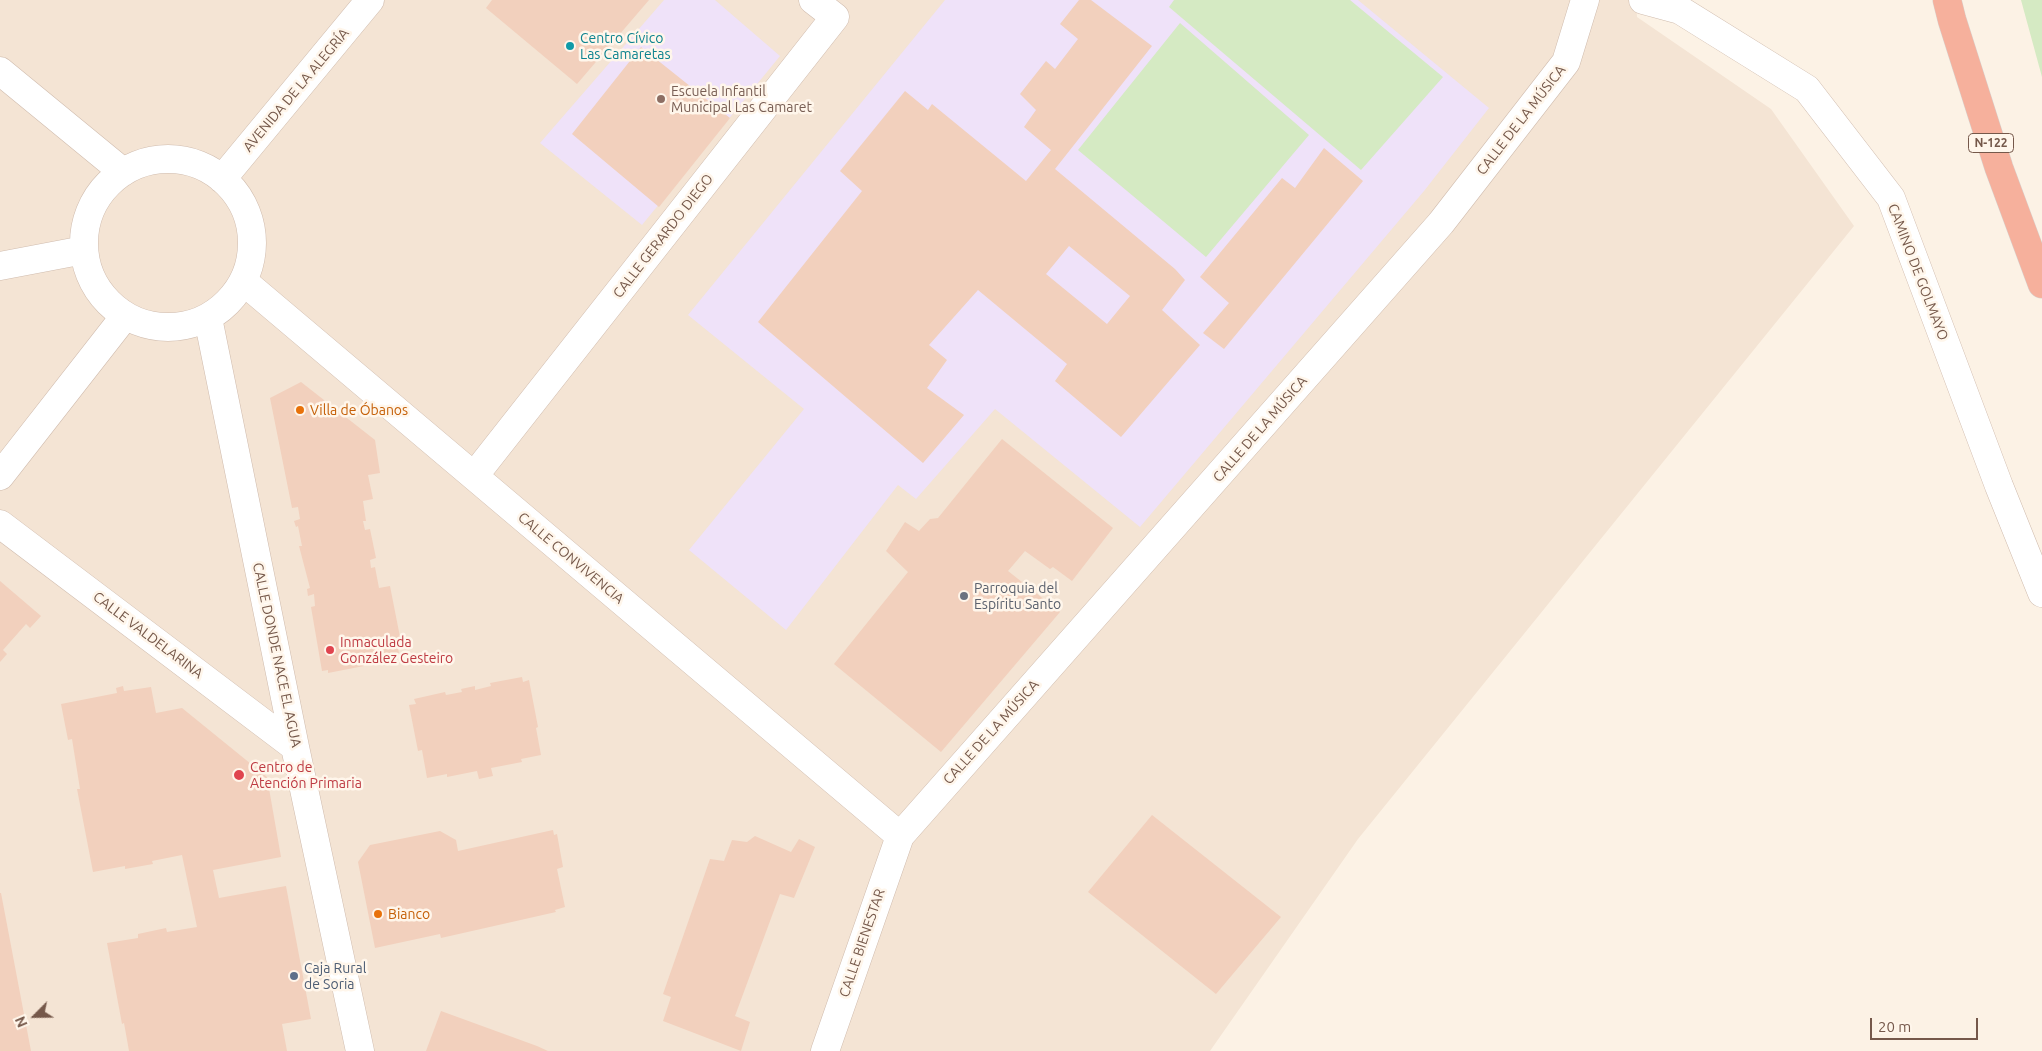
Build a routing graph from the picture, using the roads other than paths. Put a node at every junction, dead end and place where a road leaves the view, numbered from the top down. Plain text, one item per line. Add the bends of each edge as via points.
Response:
1 (370, 0) edge
2 (813, 0) edge
3 (1585, 0) edge
4 (1643, 0) edge
5 (1947, 0) edge
6 (0, 71) edge
7 (123, 172) junction
8 (222, 179) junction
9 (84, 250) junction
10 (0, 266) edge
11 (243, 281) junction
12 (2042, 284) edge
13 (124, 316) junction
14 (208, 318) junction
15 (0, 476) edge
16 (474, 476) junction
17 (0, 524) edge
18 (2042, 592) edge
19 (295, 747) junction
20 (900, 836) junction
21 (360, 1051) edge
22 (824, 1051) edge

1 - 8 street, AVENIDA DE LA ALEGRÍA
2 - 16 street, CALLE GERARDO DIEGO via 835,17
3 - 20 street, CALLE DE LA MÚSICA via 1566,62 1442,223
4 - 18 street, CAMINO DE GOLMAYO via 1680,10 1807,89 1891,198
5 - 12 highway, N-122 via 1999,168
6 - 7 street
7 - 8 street via 147,162 173,159 199,165
7 - 9 street via 105,187 92,205 85,227
8 - 11 street via 240,200 250,226 251,254
9 - 10 street
9 - 13 street via 90,276 104,299
11 - 14 street via 229,302
11 - 16 street, CALLE CONVIVENCIA
13 - 14 street via 161,327 181,327
13 - 15 street
14 - 19 street, CALLE DONDE NACE EL AGUA
16 - 20 street, CALLE CONVIVENCIA
17 - 19 street, CALLE VALDELARINA
19 - 21 street, CALLE DONDE NACE EL AGUA
20 - 22 street, CALLE BIENESTAR

